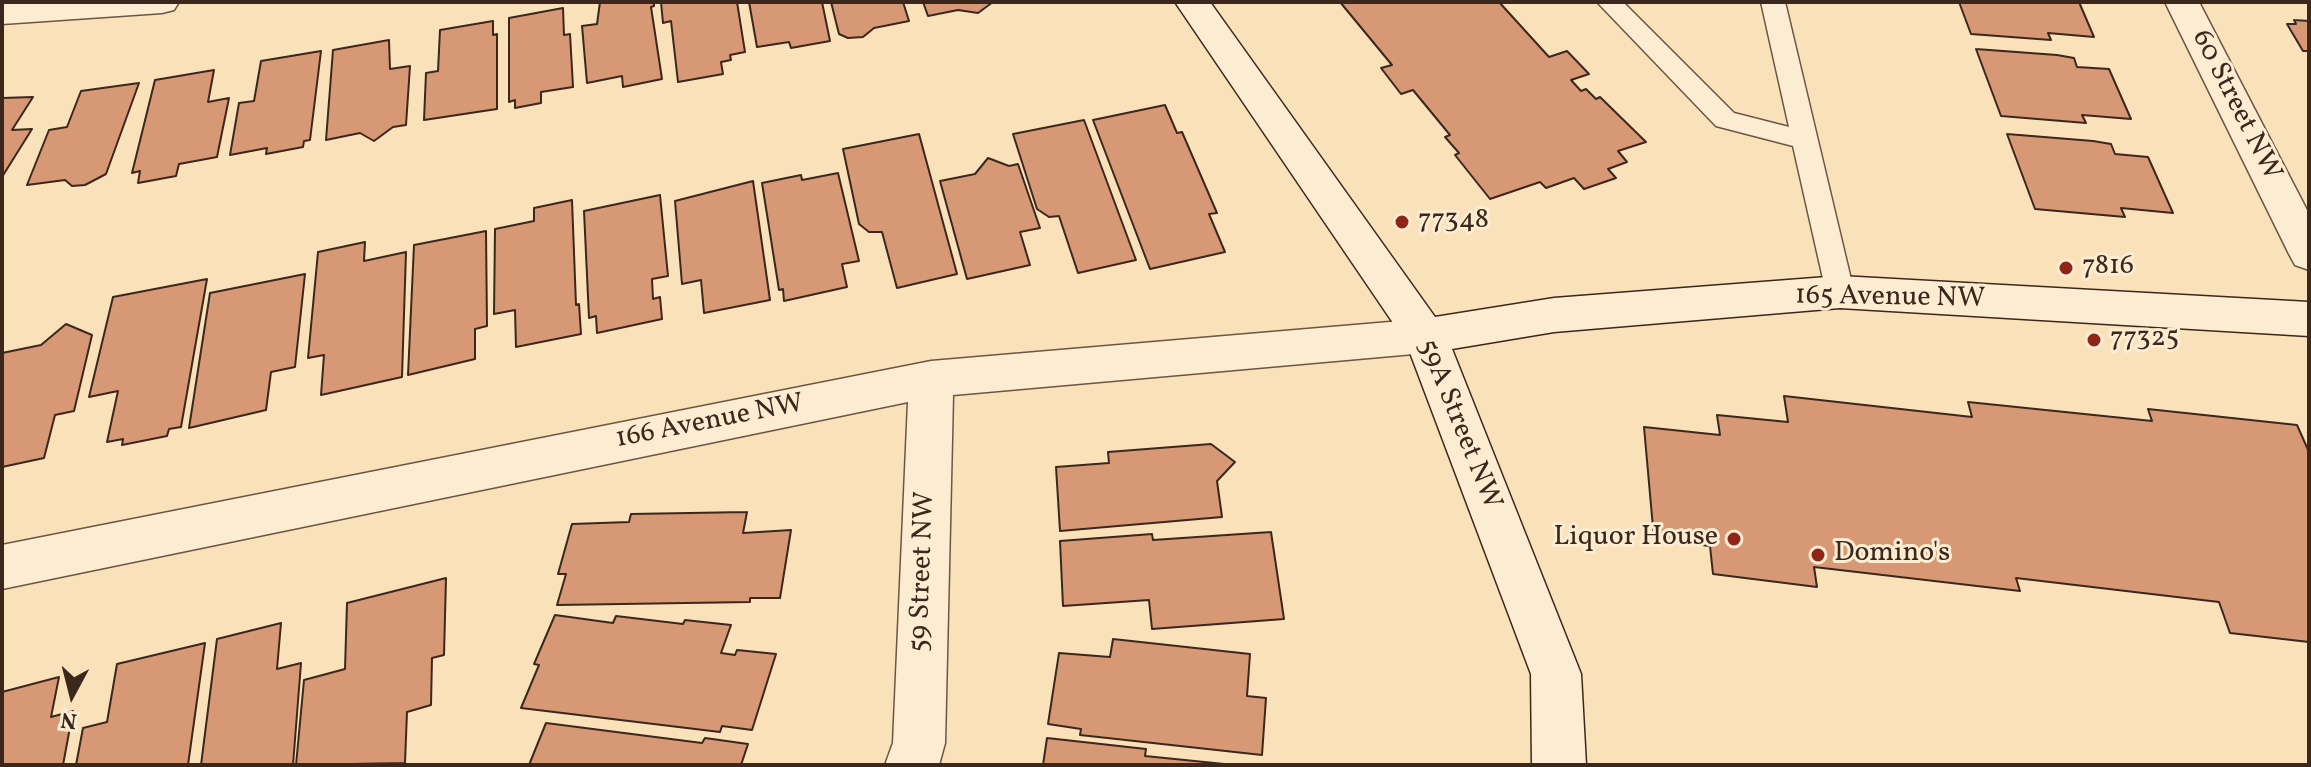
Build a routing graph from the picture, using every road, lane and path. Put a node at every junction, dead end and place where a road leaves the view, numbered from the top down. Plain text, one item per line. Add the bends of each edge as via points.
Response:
1 (162, 2) edge
2 (1192, 2) edge
3 (1609, 2) edge
4 (1773, 2) edge
5 (2182, 2) edge
6 (2, 13) edge
7 (1805, 140) junction
8 (2309, 254) edge
9 (1840, 292) junction
10 (2309, 319) edge
11 (1425, 336) junction
12 (931, 379) junction
13 (2, 567) edge
14 (912, 765) edge
15 (1559, 765) edge

1 - 6 street
2 - 11 street, 59A Street NW
3 - 7 lane via 1725,120
4 - 7 lane
5 - 8 street, 60 Street NW
7 - 9 lane
9 - 10 street, 165 Avenue NW
9 - 11 street, 165 Avenue NW via 1554,315
11 - 12 street, 166 Avenue NW
11 - 15 street, 59A Street NW via 1556,674
12 - 13 street, 166 Avenue NW
12 - 14 street, 59 Street NW via 919,743

